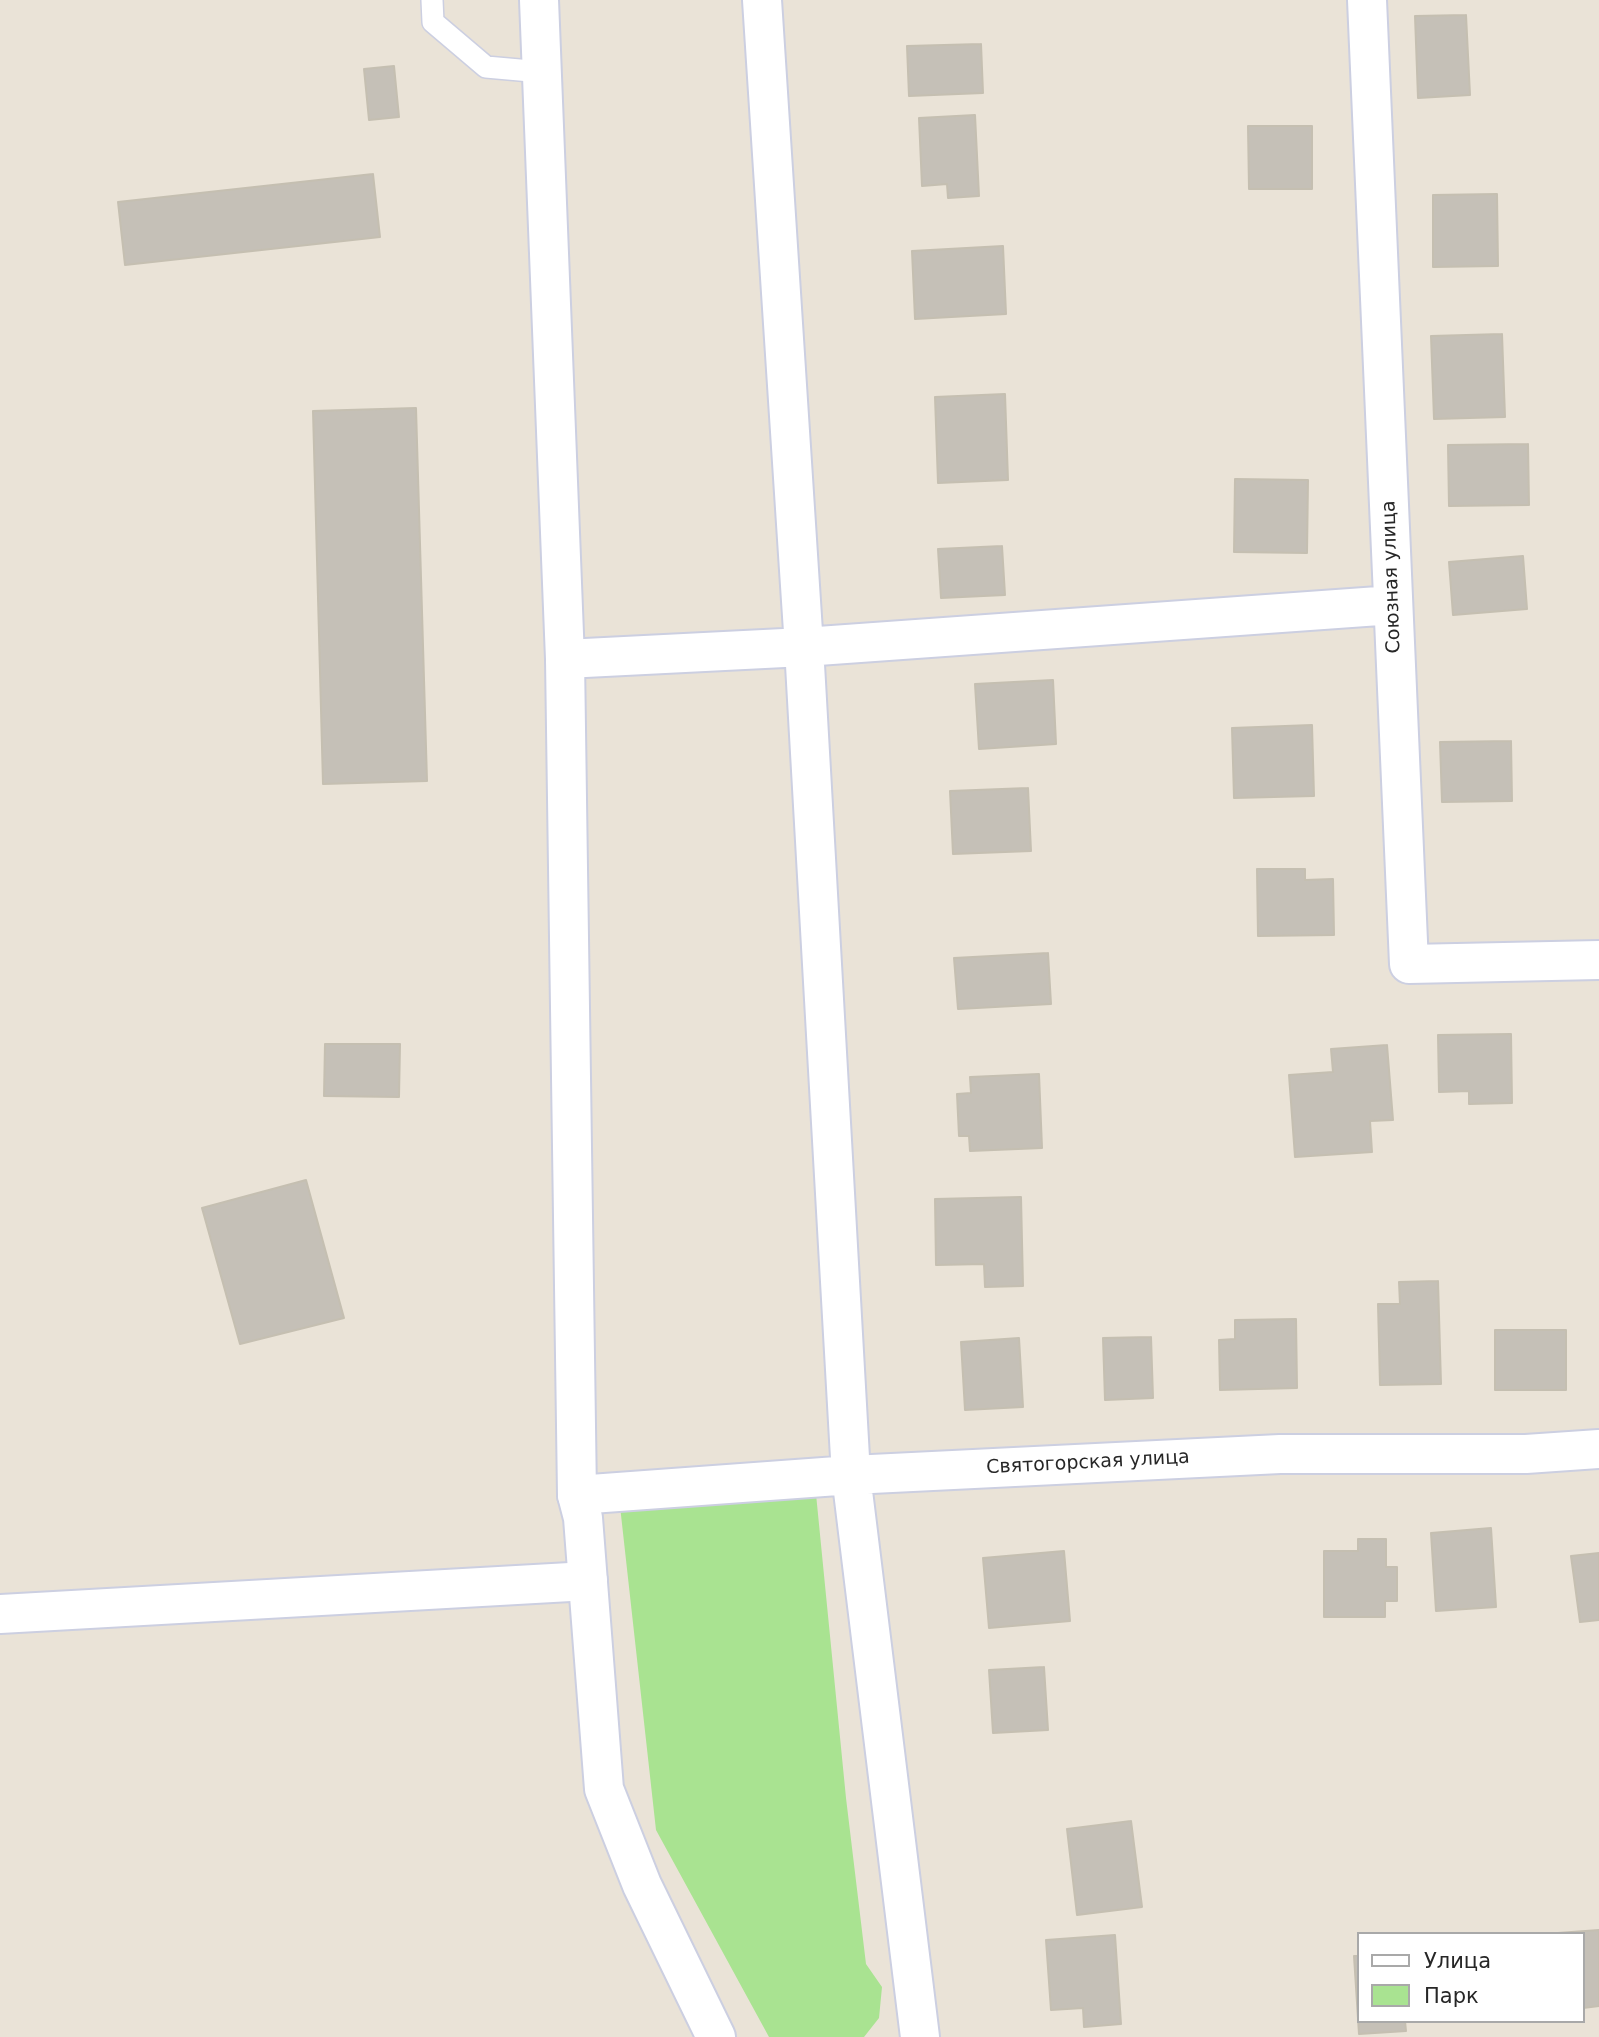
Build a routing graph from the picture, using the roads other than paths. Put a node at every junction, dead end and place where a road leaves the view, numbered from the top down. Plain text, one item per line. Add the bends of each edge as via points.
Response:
1 (432, 0) edge
2 (539, 0) edge
3 (762, 0) edge
4 (1367, 0) edge
5 (542, 72) junction
6 (1393, 605) junction
7 (804, 647) junction
8 (565, 659) junction
9 (1599, 960) edge
10 (1599, 1449) edge
11 (851, 1475) junction
12 (577, 1495) junction
13 (588, 1581) junction
14 (0, 1614) edge
15 (716, 2037) edge
16 (920, 2037) edge

1 - 5 lane via 433,22 486,67
2 - 5 street
3 - 7 street
4 - 6 street, Союзная улица
5 - 8 street
6 - 7 street
6 - 9 street, Союзная улица via 1409,964
7 - 8 street
7 - 11 street
8 - 12 street
10 - 11 street, Святогорская улица via 1526,1454 1280,1454
11 - 12 street, Святогорская улица
11 - 16 street
12 - 13 street
13 - 14 street
13 - 15 street via 604,1789 642,1885

